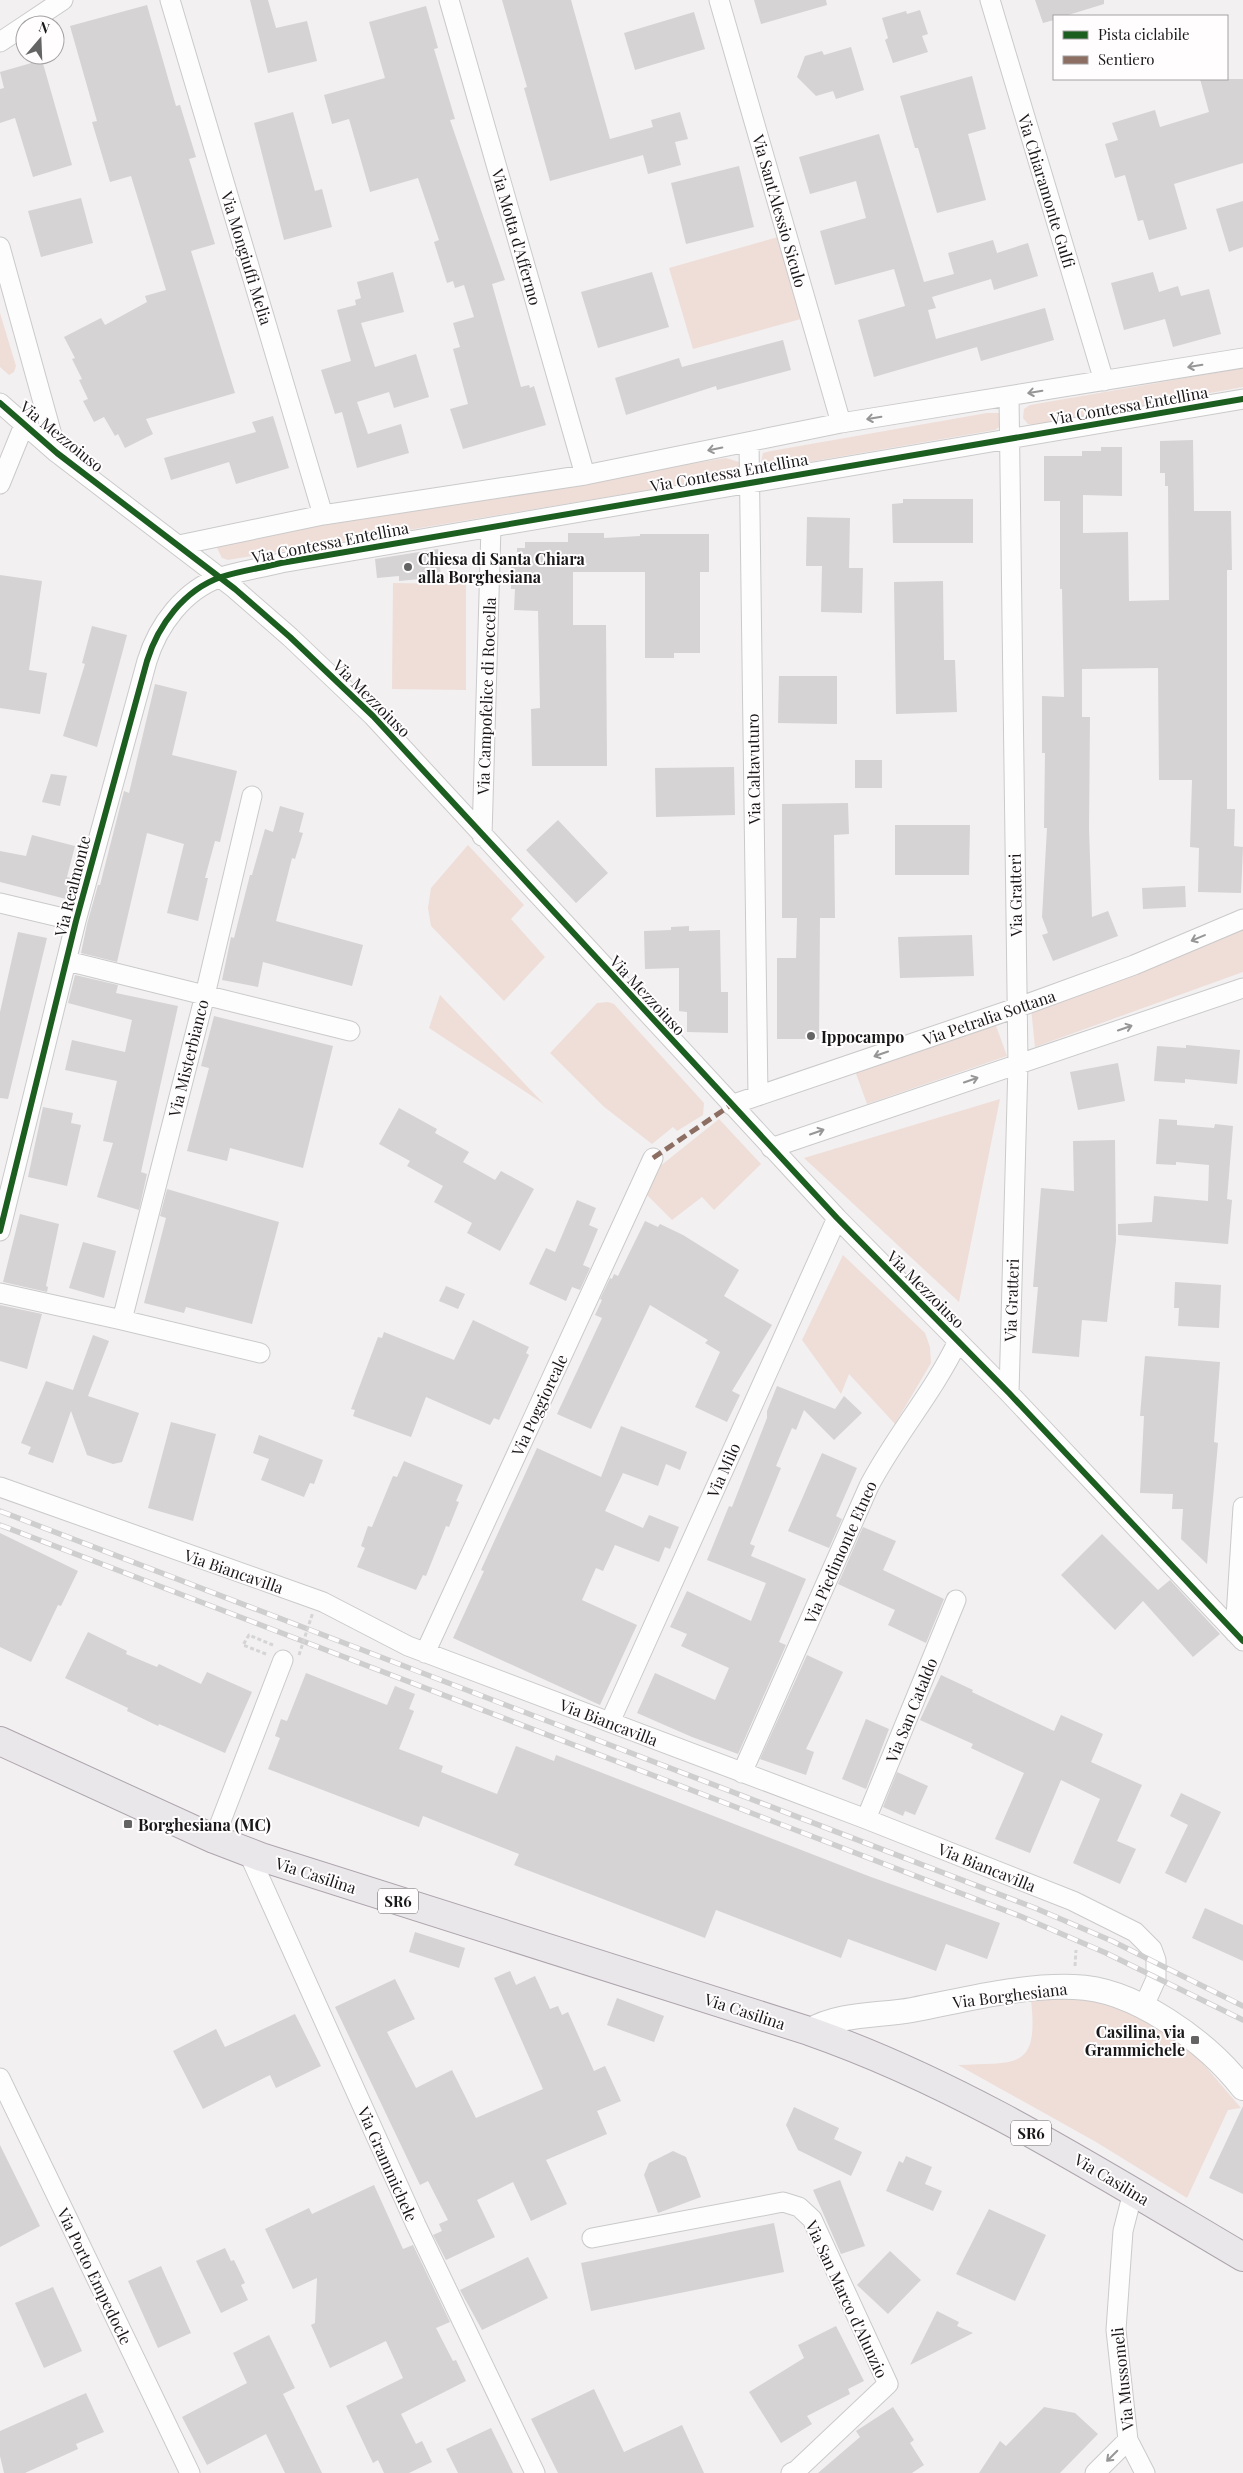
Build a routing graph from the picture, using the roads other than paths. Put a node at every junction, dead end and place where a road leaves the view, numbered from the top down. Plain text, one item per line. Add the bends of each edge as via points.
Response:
1 (63, 0) edge
2 (170, 0) edge
3 (448, 0) edge
4 (719, 0) edge
5 (990, 0) edge
6 (0, 42) edge
7 (0, 247) edge
8 (1243, 358) edge
9 (1104, 381) junction
10 (1009, 396) junction
11 (1243, 399) edge
12 (0, 403) edge
13 (841, 423) junction
14 (24, 425) junction
15 (1011, 439) junction
16 (749, 442) junction
17 (57, 453) junction
18 (585, 475) junction
19 (748, 483) junction
20 (0, 484) edge
21 (323, 515) junction
22 (490, 527) junction
23 (180, 545) junction
24 (221, 577) junction
25 (252, 796) dead end
26 (482, 836) junction
27 (0, 903) edge
28 (1243, 919) edge
29 (76, 922) junction
30 (67, 961) junction
31 (1243, 988) edge
32 (205, 995) junction
33 (1016, 1008) junction
34 (350, 1031) dead end
35 (1018, 1064) junction
36 (758, 1096) junction
37 (731, 1106) junction
38 (771, 1148) junction
39 (653, 1158) dead end
40 (837, 1218) junction
41 (0, 1231) edge
42 (0, 1293) edge
43 (122, 1320) junction
44 (958, 1341) junction
45 (260, 1353) dead end
46 (1009, 1393) junction
47 (0, 1487) edge
48 (1243, 1507) edge
49 (956, 1600) dead end
50 (1239, 1637) edge
51 (425, 1653) junction
52 (291, 1658) road end
53 (610, 1722) junction
54 (0, 1741) edge
55 (742, 1773) junction
56 (866, 1819) junction
57 (214, 1839) junction
58 (248, 1852) junction
59 (1144, 2008) junction
60 (808, 2031) junction
61 (0, 2078) edge
62 (1243, 2088) edge
63 (1133, 2192) junction
64 (592, 2238) dead end
65 (1243, 2257) edge
66 (1128, 2440) junction
67 (190, 2473) edge
68 (535, 2473) edge
69 (790, 2473) edge
70 (1095, 2473) edge
71 (1145, 2473) edge

1 - 6 street
2 - 21 street, Via Mongiuffi Melia
3 - 18 street, Via Motta d'Affermo
4 - 13 street, Via Sant'Alessio Siculo
5 - 9 street, Via Chiaramonte Gulfi
7 - 17 street
8 -> 9 street, Via Contessa Entellina
9 -> 10 street, Via Contessa Entellina
10 -> 13 street, Via Contessa Entellina
10 - 15 street, Via Gratteri
11 - 15 street, Via Contessa Entellina
12 - 14 street, Via Mezzoiuso
13 - 16 street, Via Contessa Entellina
14 - 17 street, Via Mezzoiuso
14 - 20 street
15 - 19 street, Via Contessa Entellina
15 - 33 street, Via Gratteri
16 -> 18 street, Via Contessa Entellina
16 - 19 street, Via Caltavuturo
17 - 23 street, Via Mezzoiuso
18 - 21 street, Via Contessa Entellina
19 - 22 street, Via Contessa Entellina
19 - 36 street, Via Caltavuturo
21 - 23 street, Via Contessa Entellina
22 - 24 street, Via Contessa Entellina via 281,563
22 - 26 street, Via Campofelice di Roccella
23 - 24 street, Via Mezzoiuso
24 - 26 street, Via Mezzoiuso via 367,710
24 - 29 street, Via Realmonte via 202,585 181,603 159,632 150,652
25 - 32 street, Via Misterbianco
26 - 37 street, Via Mezzoiuso
27 - 29 street
28 -> 33 street, Via Petralia Sottana via 1134,965
29 - 30 street, Via Realmonte
30 - 32 street
30 - 41 street, Via Realmonte
35 -> 31 street
32 - 34 street
32 - 43 street, Via Misterbianco
33 - 35 street, Via Gratteri
33 -> 36 street, Via Petralia Sottana
38 -> 35 street
35 - 46 street, Via Gratteri
36 - 37 street, Via Petralia Sottana
37 - 38 street, Via Mezzoiuso
38 - 40 street, Via Mezzoiuso
39 - 51 street, Via Poggioreale
40 - 44 street, Via Mezzoiuso
40 - 53 street, Via Milo
42 - 43 street
43 - 45 street
44 - 46 street, Via Mezzoiuso
44 - 55 street, Via Piedimonte Etneo via 937,1381 869,1486
46 - 50 street, Via Mezzoiuso
47 - 51 street, Via Biancavilla via 323,1602 391,1639
48 - 50 street
49 - 56 street, Via San Cataldo
51 - 53 street, Via Biancavilla
52 - 57 street
53 - 55 street, Via Biancavilla
54 - 57 main road, Via Casilina / SR6
55 - 56 street, Via Biancavilla
56 - 59 street, Via Biancavilla via 1035,1885 1135,1932 1152,1949 1157,1971
57 - 58 main road, Via Casilina / SR6
58 - 60 main road, Via Casilina / SR6
58 - 68 street, Via Grammichele via 416,2225
59 - 60 street, Via Borghesiana via 1104,1992 1058,1987 834,2020
59 - 62 street, Via Borghesiana via 1196,2040
60 - 63 main road, Via Casilina / SR6 via 880,2058 976,2102
61 - 67 street, Via Porto Empedocle
63 - 65 main road, Via Casilina / SR6
63 - 66 street, Via Mussomeli via 1123,2231 1116,2330
64 - 69 street, Via San Marco d'Alunzio via 783,2202 800,2207 812,2219 888,2384
66 -> 70 street
66 - 71 street, Via Mussomeli

